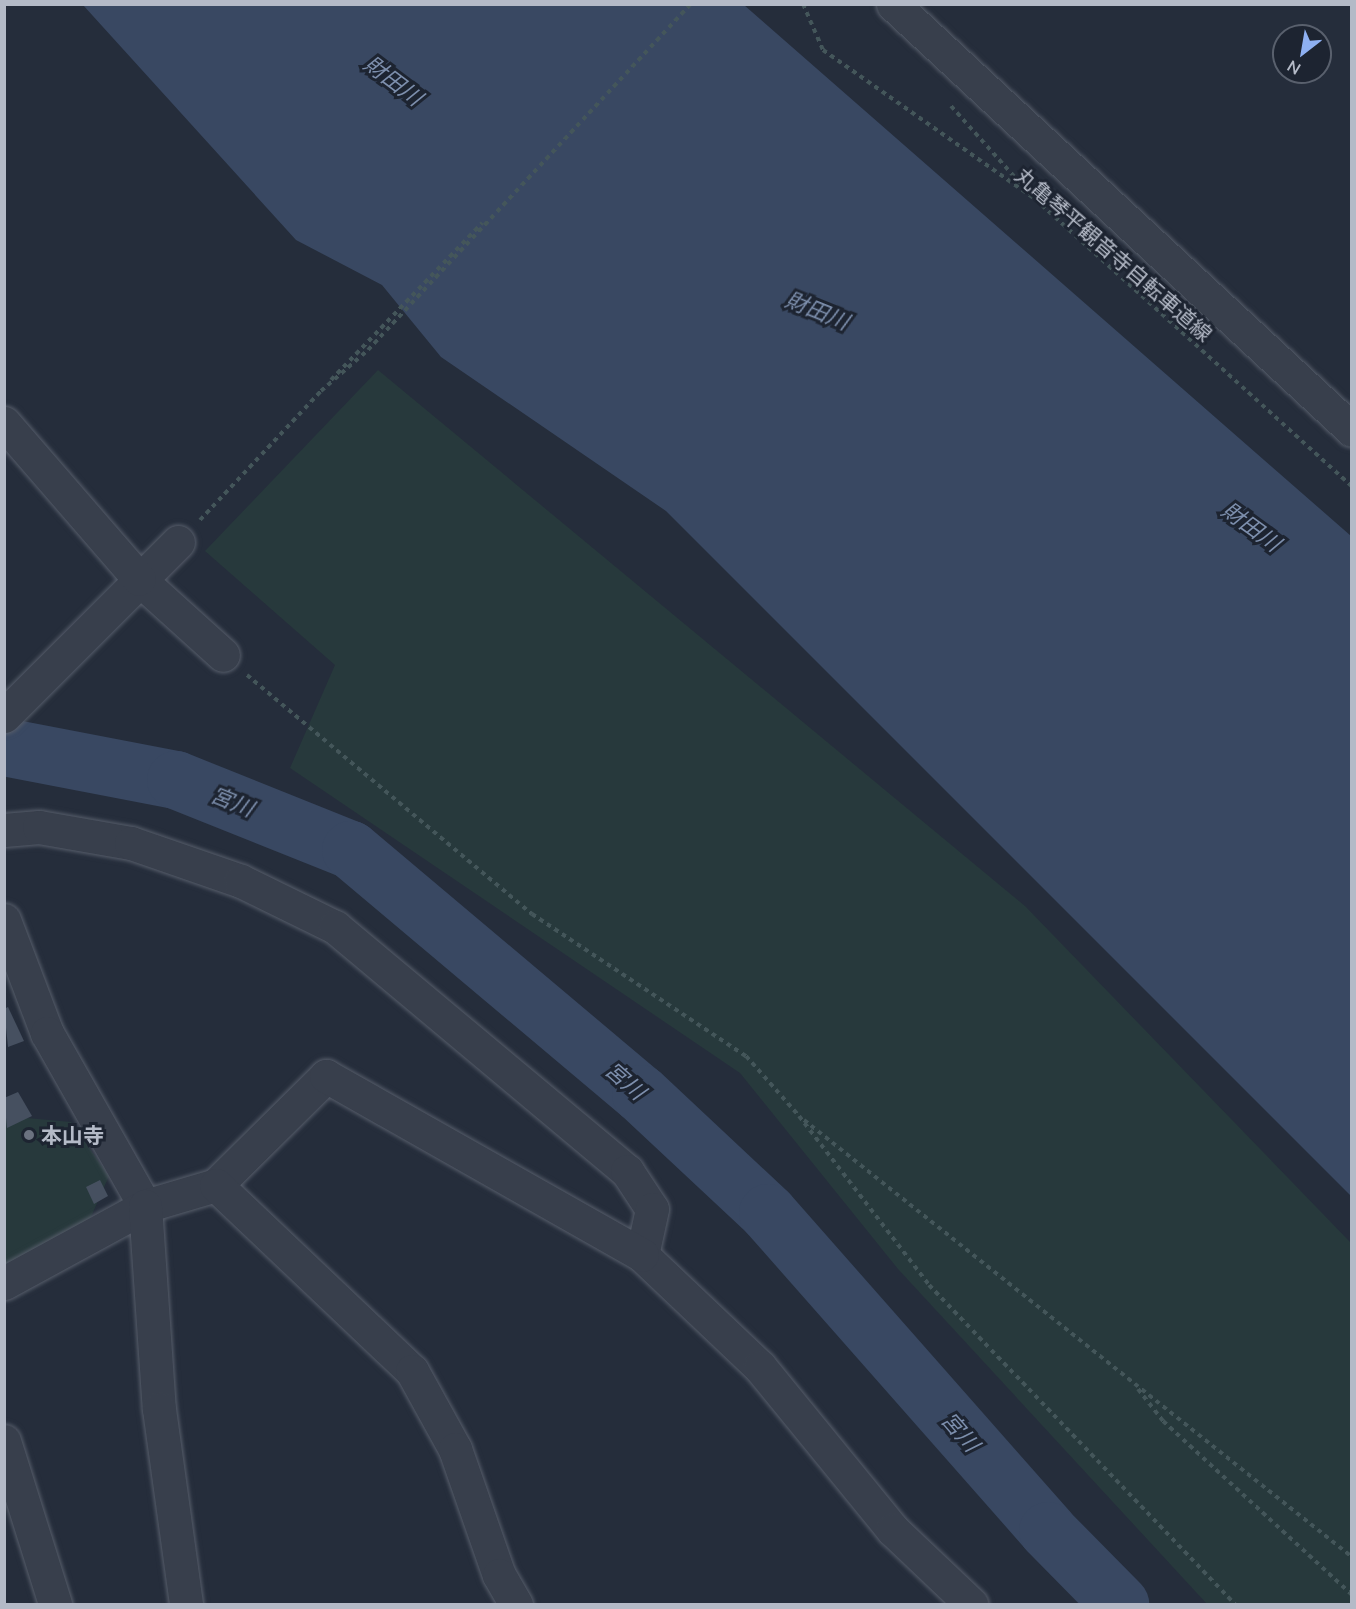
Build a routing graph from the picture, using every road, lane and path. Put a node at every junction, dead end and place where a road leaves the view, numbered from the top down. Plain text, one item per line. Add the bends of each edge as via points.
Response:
1 (691, 4) edge
2 (803, 4) edge
3 (893, 4) edge
4 (498, 208) junction
5 (321, 391) junction
6 (4, 423) edge
7 (1352, 430) edge
8 (1352, 486) edge
9 (178, 542) joint
10 (140, 579) junction
11 (223, 655) joint
12 (4, 716) edge
13 (4, 830) edge
14 (4, 920) edge
15 (799, 1116) junction
16 (216, 1185) junction
17 (145, 1206) junction
18 (642, 1254) junction
19 (4, 1283) edge
20 (1133, 1383) junction
21 (4, 1441) edge
22 (1352, 1557) edge
23 (1352, 1594) edge
24 (55, 1605) edge
25 (186, 1605) edge
26 (516, 1605) edge
27 (970, 1605) edge
28 (1235, 1605) edge

1 - 4 path
2 - 8 path, 丸亀琴平観音寺自転車道線 via 823,50 1035,199
3 - 7 street
4 - 5 path via 436,265
4 - 5 path via 368,350
5 - 9 path
6 - 10 street
9 - 10 street
10 - 11 street
10 - 12 street via 57,667
11 - 15 path via 532,914 746,1056
13 - 18 street via 39,827 131,843 241,881 335,927 627,1171 652,1209
14 - 17 street via 47,1033
15 - 20 path
15 - 28 path via 929,1285
16 - 17 street
16 - 18 street via 326,1076
16 - 26 street via 412,1371 455,1449 498,1575
17 - 19 street
17 - 25 street via 159,1409
18 - 27 street via 760,1367 893,1530
20 - 22 path
20 - 23 path via 1163,1421
21 - 24 street

